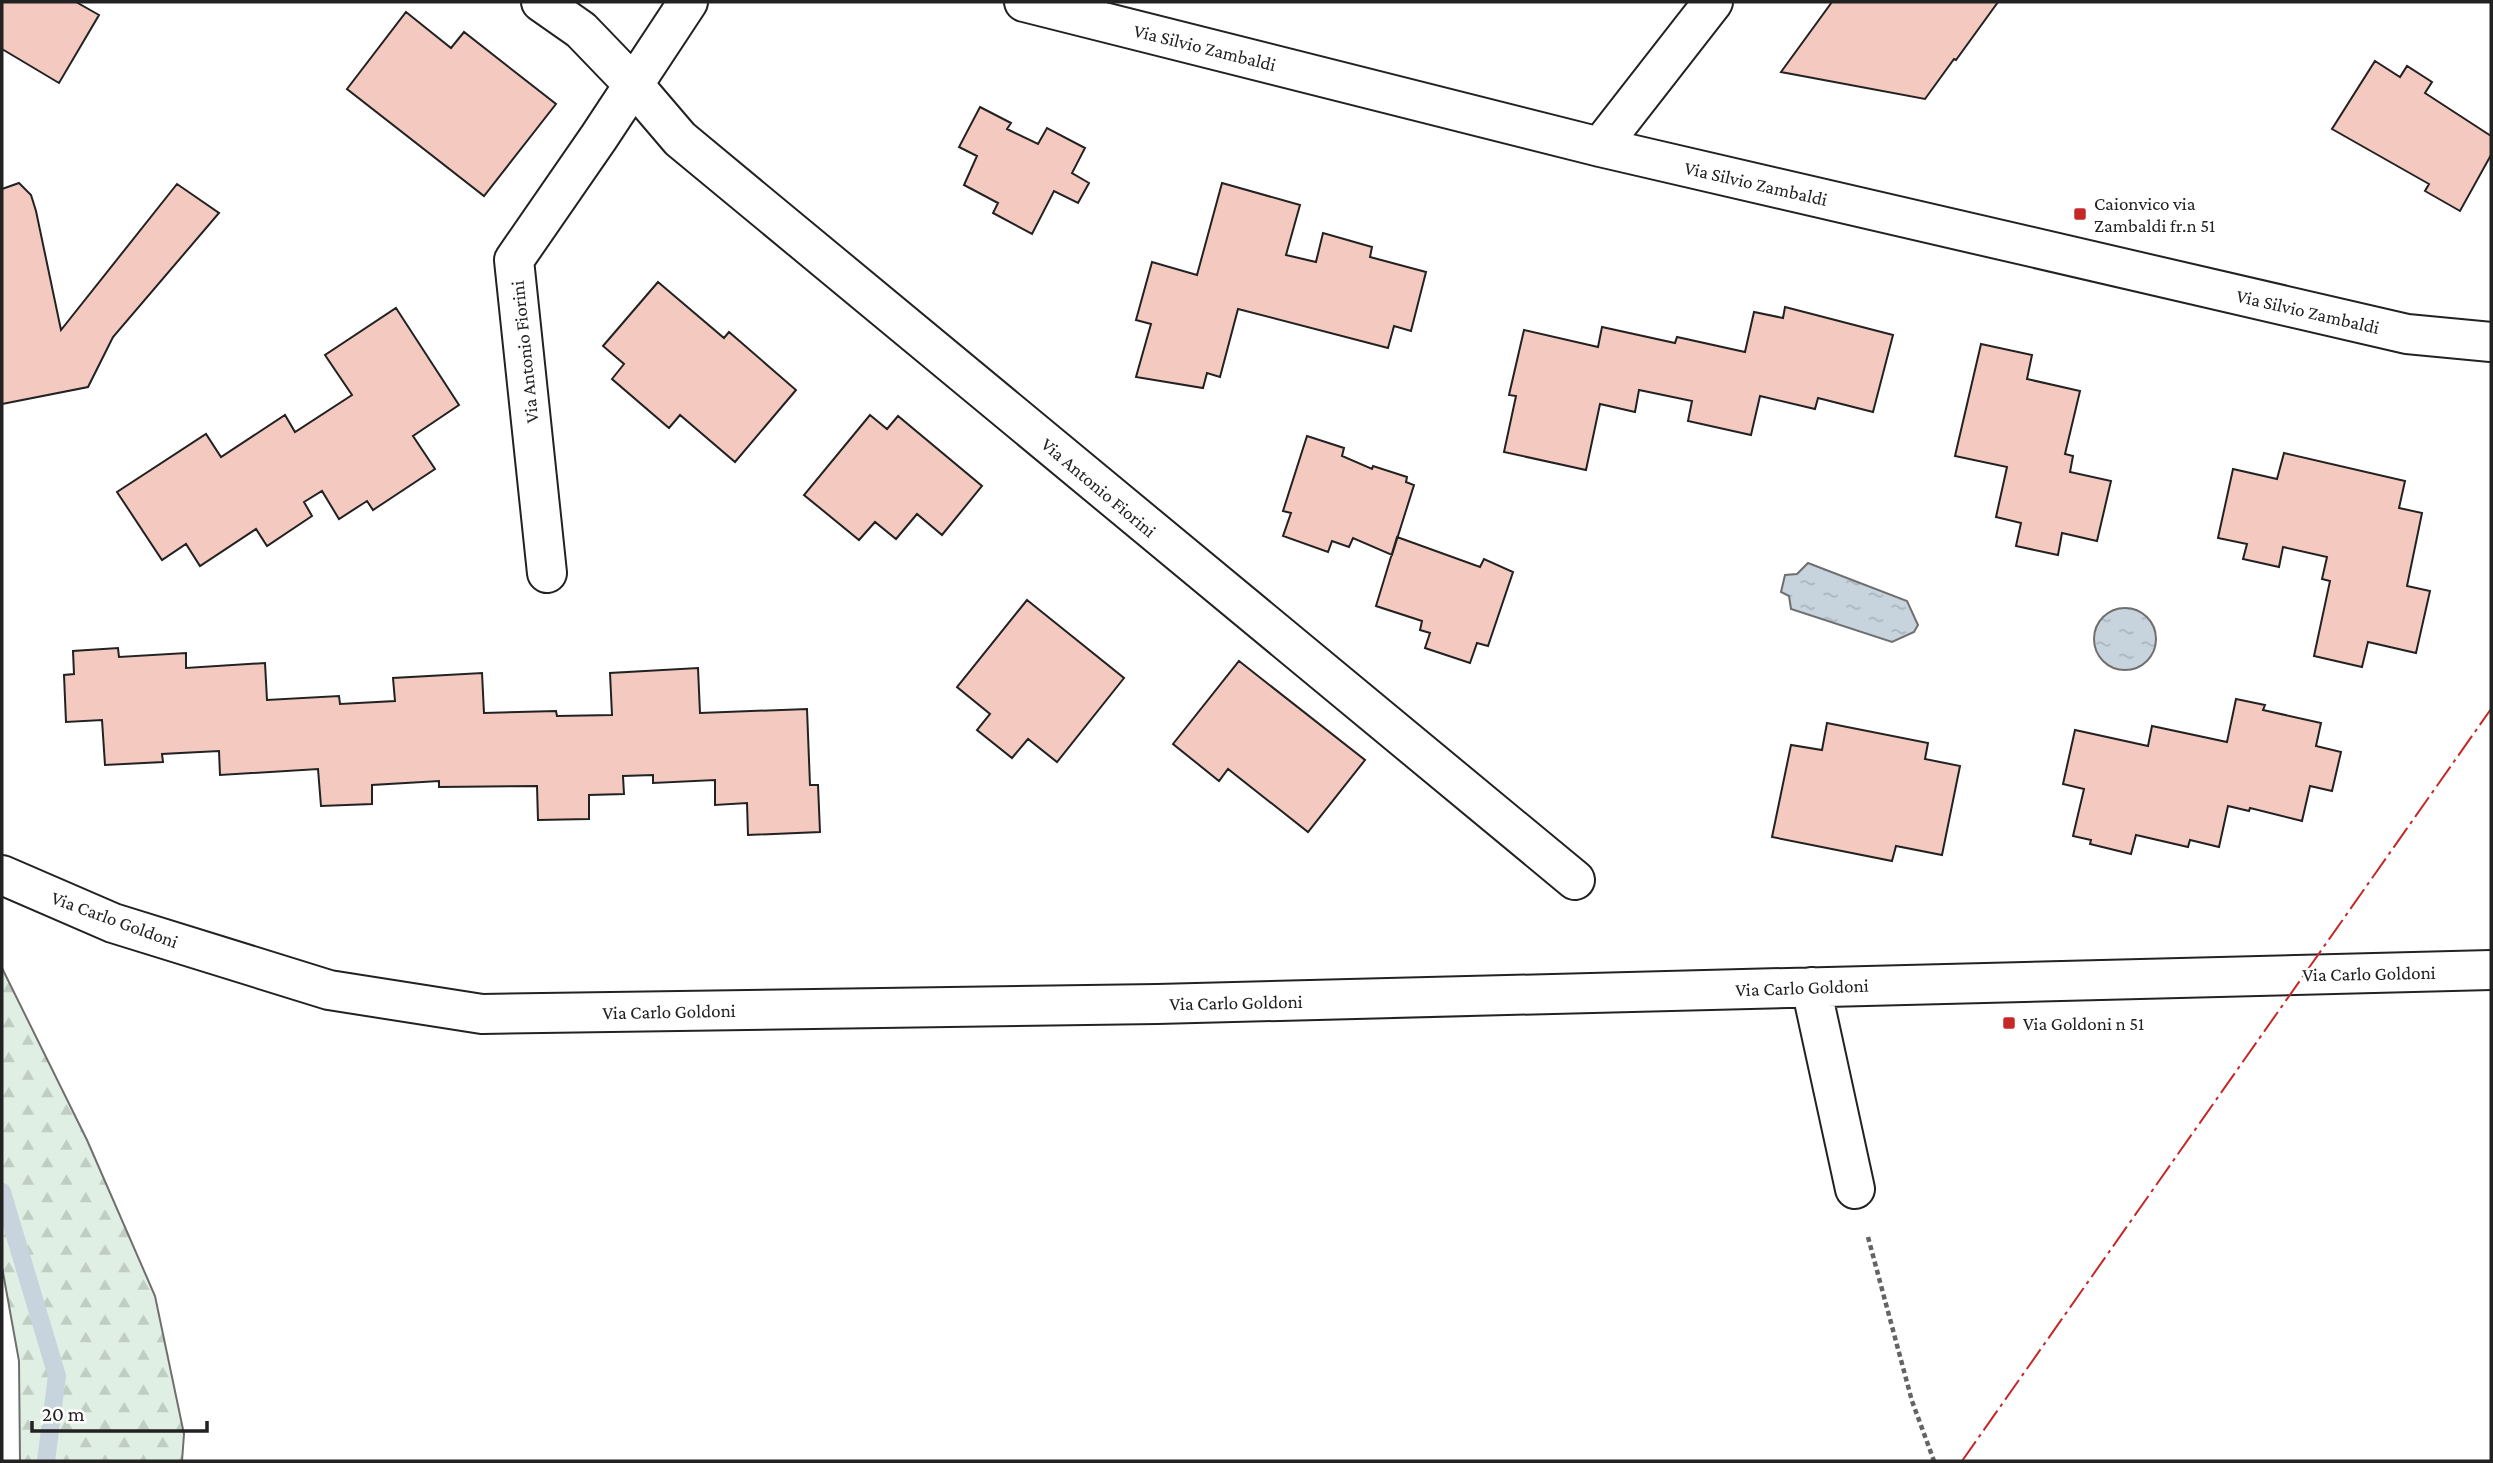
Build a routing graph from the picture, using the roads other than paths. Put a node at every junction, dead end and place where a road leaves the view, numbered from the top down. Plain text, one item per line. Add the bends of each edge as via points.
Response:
1 (541, 2) edge
2 (688, 2) edge
3 (1024, 2) edge
4 (1713, 2) edge
5 (633, 84) junction
6 (1600, 147) junction
7 (2491, 342) edge
8 (547, 573) dead end
9 (2, 875) edge
10 (1575, 880) dead end
11 (2491, 970) edge
12 (1811, 987) junction
13 (1855, 1189) road end

1 - 5 street, Via Antonio Fiorini via 581,30
2 - 5 street, Via Antonio Fiorini
3 - 6 street, Via Silvio Zambaldi
4 - 6 street
5 - 8 street, Via Antonio Fiorini via 514,260
5 - 10 street, Via Antonio Fiorini via 680,139
6 - 7 street, Via Silvio Zambaldi via 2407,334
9 - 12 street, Via Carlo Goldoni via 113,922 329,990 482,1014 1157,1004
11 - 12 street, Via Carlo Goldoni
12 - 13 street

